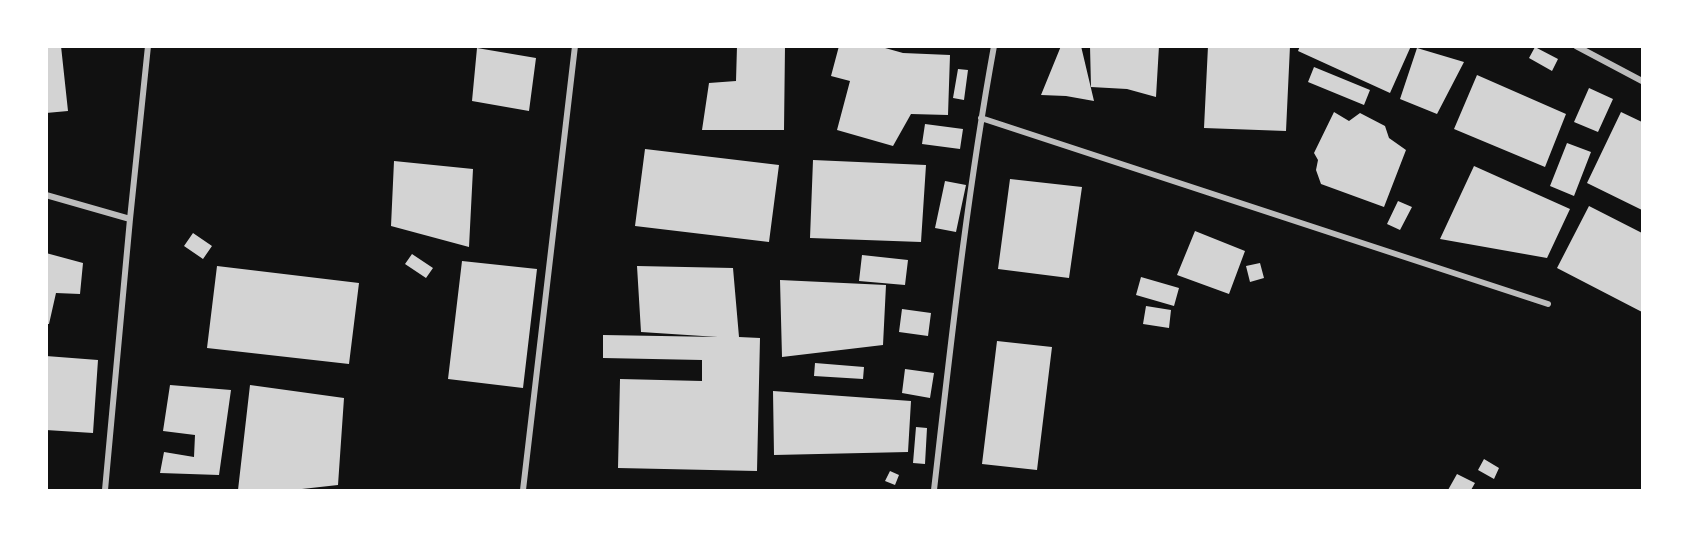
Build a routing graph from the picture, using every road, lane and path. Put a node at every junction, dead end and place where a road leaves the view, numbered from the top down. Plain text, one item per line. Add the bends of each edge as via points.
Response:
1 (148, 46) edge
2 (575, 46) edge
3 (994, 46) edge
4 (1576, 46) edge
5 (1642, 81) edge
6 (981, 118) junction
7 (46, 195) edge
8 (130, 219) junction
9 (1548, 304) dead end
10 (105, 490) edge
11 (523, 490) edge
12 (934, 490) edge

1 - 8 street
2 - 11 street
3 - 6 street
4 - 5 street
6 - 9 street
6 - 12 street
7 - 8 street
8 - 10 street

